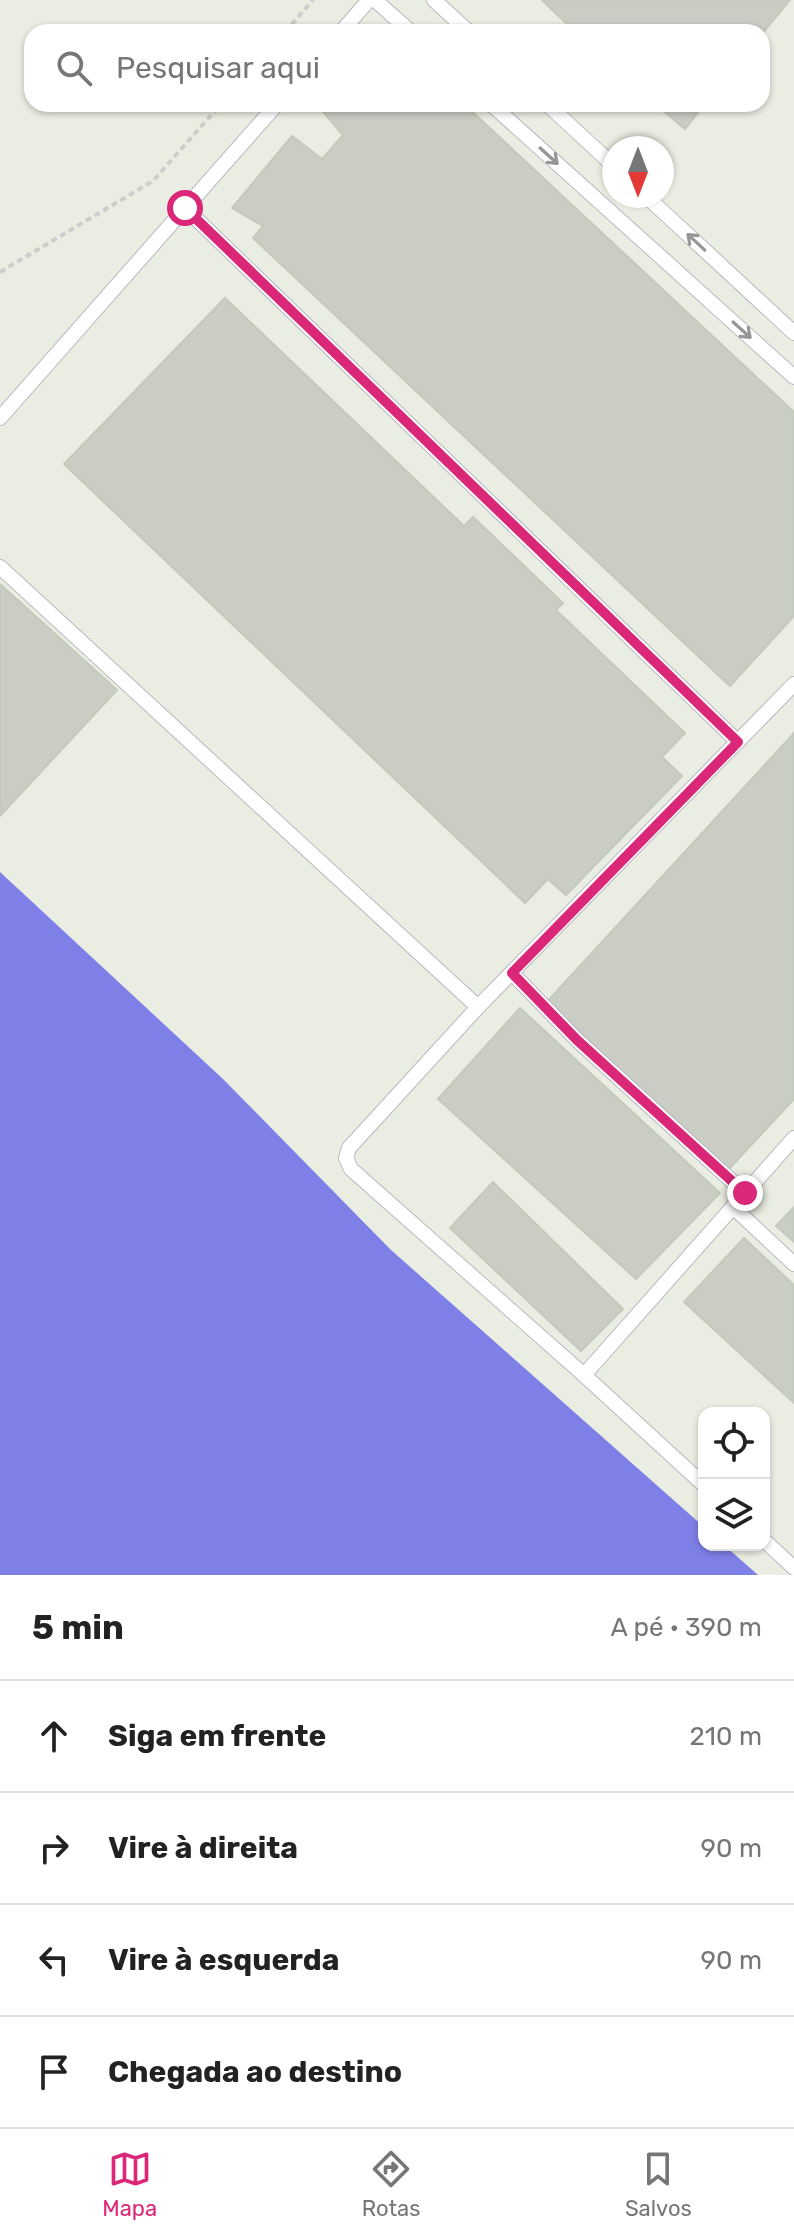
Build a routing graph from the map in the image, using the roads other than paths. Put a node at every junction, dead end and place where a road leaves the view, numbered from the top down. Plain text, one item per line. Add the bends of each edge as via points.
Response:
1 (369, 0) edge
2 (375, 0) edge
3 (434, 0) edge
4 (348, 24) edge
5 (402, 24) edge
6 (460, 24) edge
7 (270, 112) edge
8 (500, 112) edge
9 (556, 112) edge
10 (602, 155) edge
11 (185, 208) junction
12 (659, 208) edge
13 (794, 333) edge
14 (794, 377) edge
15 (0, 418) edge
16 (0, 567) edge
17 (794, 684) edge
18 (738, 742) junction
19 (512, 973) junction
20 (478, 1007) junction
21 (794, 1138) edge
22 (745, 1193) junction
23 (733, 1207) junction
24 (794, 1264) edge
25 (584, 1375) junction
26 (698, 1480) edge
27 (770, 1545) edge
28 (793, 1565) edge

1 - 4 lane
2 - 5 lane
3 - 6 lane
7 - 11 lane
8 -> 14 lane
9 - 10 lane
11 - 15 lane
11 - 18 lane
13 -> 12 lane
16 - 20 lane
17 - 18 lane
18 - 19 lane
19 - 20 lane
19 - 22 lane via 577,1040
20 - 25 lane via 349,1148 346,1158 351,1169
21 - 22 lane
22 - 23 lane
23 - 24 lane
23 - 25 lane
25 - 26 lane
27 - 28 lane

